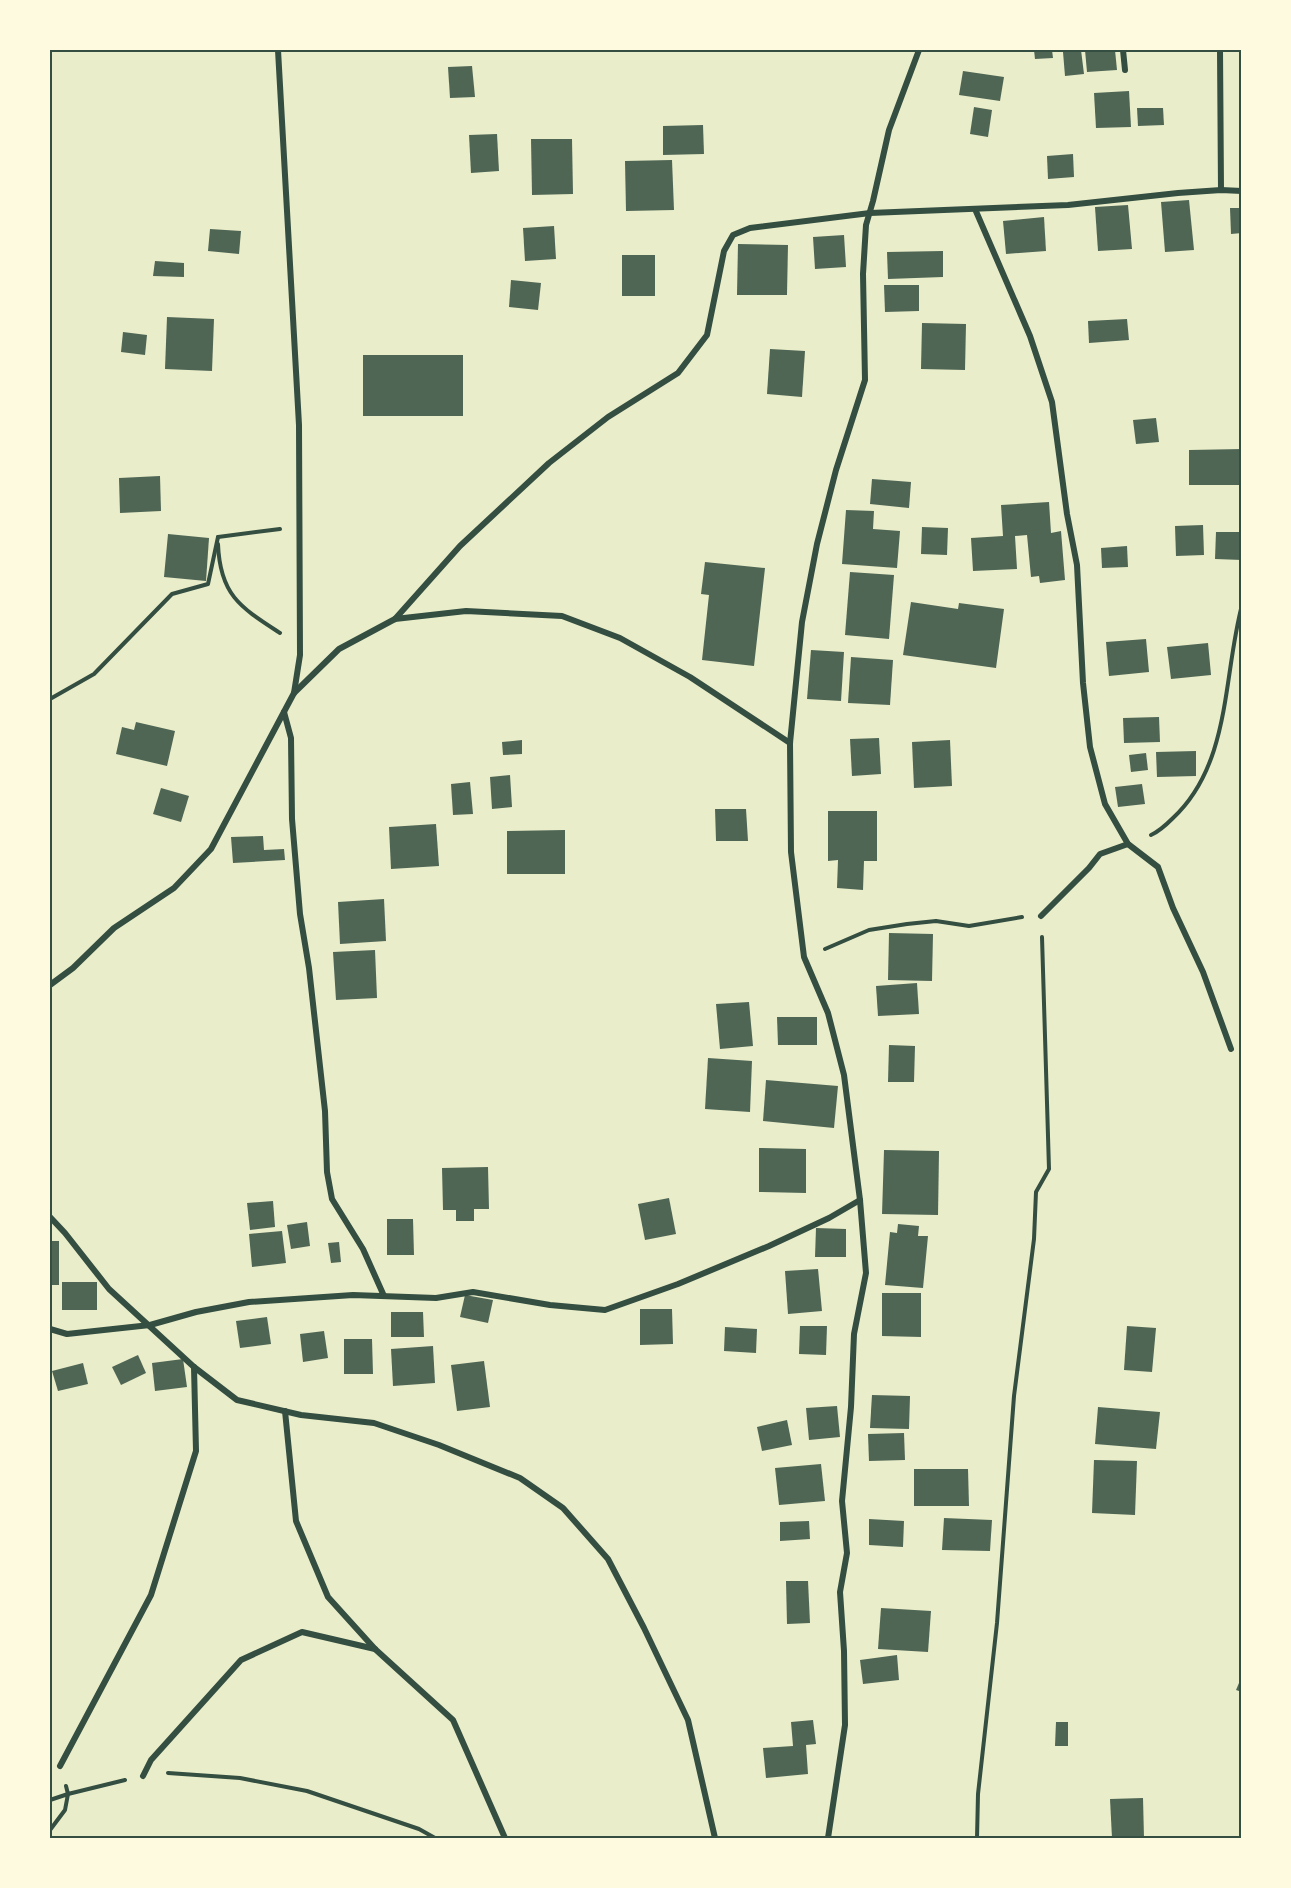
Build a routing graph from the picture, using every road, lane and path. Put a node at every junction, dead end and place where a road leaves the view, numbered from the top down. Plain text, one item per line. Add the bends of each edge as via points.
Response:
1 (278, 50) edge
2 (918, 50) edge
3 (1123, 50) edge
4 (1220, 50) edge
5 (1125, 70) dead end
6 (1221, 190) junction
7 (1242, 191) edge
8 (975, 209) junction
9 (870, 213) junction
10 (300, 528) junction
11 (218, 537) junction
12 (1242, 605) edge
13 (395, 619) junction
14 (300, 655) junction
15 (294, 693) junction
16 (50, 699) edge
17 (284, 712) junction
18 (790, 743) junction
19 (1128, 844) junction
20 (1041, 916) junction
21 (804, 957) junction
22 (50, 985) edge
23 (1231, 1049) dead end
24 (860, 1200) junction
25 (50, 1217) edge
26 (384, 1296) junction
27 (150, 1325) junction
28 (50, 1329) edge
29 (194, 1367) junction
30 (285, 1411) junction
31 (375, 1649) junction
32 (60, 1766) joint
33 (143, 1776) junction
34 (68, 1794) junction
35 (50, 1800) edge
36 (50, 1830) edge
37 (435, 1839) edge
38 (505, 1839) edge
39 (715, 1839) edge
40 (828, 1839) edge
41 (977, 1839) edge

1 - 10 street via 299,425
2 - 9 street via 889,130
3 - 5 street
4 - 6 street
6 - 7 street
6 - 8 street via 1068,205
8 - 9 street
8 - 19 street via 1030,336 1052,402 1077,565 1090,747 1105,804
9 - 13 street via 759,227 733,235 724,251 707,335 678,373 608,417 549,463 460,546
9 - 18 street via 862,274 865,380 836,470 818,544 802,622
10 - 11 path
10 - 14 street
11 - 14 path via 219,566 234,601 283,635
11 - 16 path via 208,584 172,594 94,674
12 - 19 path via 1212,758 1188,804 1160,831
13 - 15 street via 339,649
13 - 18 street via 466,611 562,616 620,638 690,677
14 - 15 street
15 - 17 street
17 - 22 street via 211,849 174,888 114,928
17 - 26 street via 291,738 292,819 325,1111 327,1172 332,1199 363,1249
18 - 21 street via 791,852
19 - 20 street via 1100,854
19 - 23 street via 1158,867
20 - 21 path via 969,926 936,921 869,930
20 - 41 path via 1049,1169 1036,1192 1034,1239 1014,1396
21 - 24 street via 828,1013 844,1075
24 - 26 street via 769,1246 605,1310 473,1292 436,1298
24 - 40 street via 866,1274 854,1334 842,1501 847,1553 840,1592 844,1725
25 - 27 street via 109,1289
26 - 27 street via 249,1302
27 - 28 street via 67,1334
27 - 29 street
29 - 30 street via 237,1400
29 - 32 street via 196,1451 151,1595
30 - 31 street via 296,1521 328,1597
30 - 39 street via 374,1423 440,1445 520,1478 563,1508 608,1559 688,1720
31 - 33 street via 302,1632 241,1660 151,1760
31 - 38 street via 453,1720
32 - 34 path
33 - 34 path
33 - 37 path via 174,1773 240,1778 307,1791 419,1829
34 - 35 path
34 - 36 path via 65,1810

